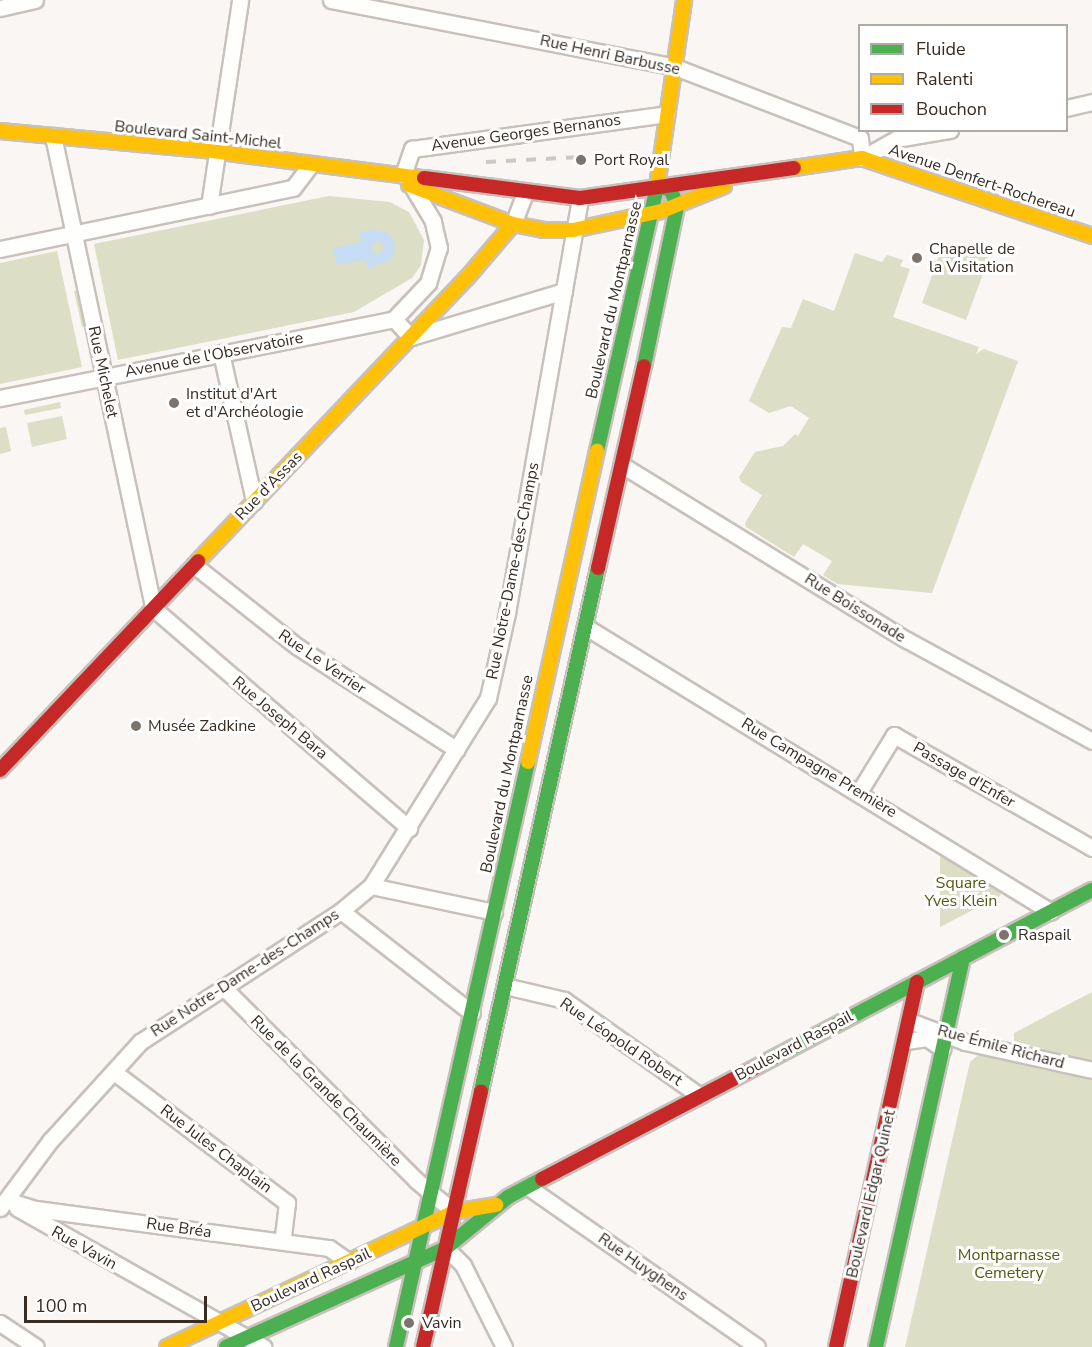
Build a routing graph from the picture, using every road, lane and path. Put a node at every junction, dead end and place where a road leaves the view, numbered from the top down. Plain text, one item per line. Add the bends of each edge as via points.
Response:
1 (35, 0) edge
2 (240, 0) edge
3 (331, 0) edge
4 (684, 0) edge
5 (0, 8) edge
6 (675, 67) junction
7 (1092, 102) edge
8 (1068, 108) edge
9 (667, 114) junction
10 (0, 130) edge
11 (939, 132) edge
12 (53, 136) junction
13 (216, 152) junction
14 (862, 158) junction
15 (311, 164) junction
16 (745, 177) junction
17 (403, 179) junction
18 (657, 186) junction
19 (525, 193) junction
20 (580, 198) junction
21 (676, 206) junction
22 (209, 207) junction
23 (650, 214) junction
24 (513, 224) junction
25 (573, 230) junction
26 (73, 234) junction
27 (1092, 236) edge
28 (0, 249) edge
29 (564, 291) junction
30 (394, 319) junction
31 (411, 337) junction
32 (221, 353) junction
33 (104, 377) junction
34 (0, 398) edge
35 (622, 465) junction
36 (254, 501) junction
37 (194, 565) junction
38 (153, 608) junction
39 (586, 627) junction
40 (1092, 741) edge
41 (457, 750) junction
42 (0, 770) edge
43 (860, 792) junction
44 (409, 828) junction
45 (1092, 848) edge
46 (371, 886) junction
47 (1092, 890) edge
48 (341, 911) junction
49 (494, 912) junction
50 (1051, 912) junction
51 (963, 958) junction
52 (917, 982) junction
53 (505, 986) junction
54 (223, 987) junction
55 (472, 1013) junction
56 (910, 1020) junction
57 (906, 1041) junction
58 (945, 1043) junction
59 (1092, 1070) edge
60 (114, 1072) junction
61 (700, 1096) junction
62 (528, 1187) junction
63 (430, 1194) junction
64 (2, 1201) edge
65 (498, 1204) junction
66 (454, 1212) junction
67 (423, 1228) junction
68 (282, 1241) junction
69 (446, 1248) junction
70 (349, 1262) junction
71 (415, 1262) junction
72 (0, 1323) edge
73 (219, 1323) junction
74 (247, 1337) junction
75 (36, 1347) edge
76 (167, 1347) edge
77 (226, 1347) edge
78 (264, 1347) edge
79 (396, 1347) edge
80 (423, 1347) edge
81 (504, 1347) edge
82 (757, 1347) edge
83 (837, 1347) edge
84 (876, 1347) edge

1 - 5 street
2 - 13 street
3 - 6 street, Rue Henri Barbusse
4 - 6 main road
6 - 9 main road
6 - 14 street, Rue Henri Barbusse via 860,138
7 - 8 street
9 - 17 street, Avenue Georges Bernanos via 412,149
9 - 18 main road
10 - 12 main road, Boulevard Saint-Michel
11 - 14 street via 896,140
12 - 13 main road, Boulevard Saint-Michel
12 - 26 street, Rue Michelet
13 - 15 main road, Boulevard Saint-Michel
13 - 22 street
14 - 16 main road
14 - 27 main road, Avenue Denfert-Rochereau
15 - 17 main road, Boulevard Saint-Michel
15 - 22 street via 293,188
16 - 18 main road
16 - 21 main road
17 - 19 main road
17 - 24 main road
17 - 30 street via 435,228 439,248 428,283
18 - 20 main road
18 - 21 main road, Boulevard du Montparnasse via 671,190
18 - 23 main road, Boulevard du Montparnasse
19 - 20 main road
19 - 24 street, Rue d'Assas
20 - 25 street, Rue Notre-Dame-des-Champs
21 - 23 main road
21 - 35 main road
22 - 26 street
23 - 25 main road
23 - 49 main road, Boulevard du Montparnasse
24 - 25 main road
24 - 31 main road, Rue d'Assas
25 - 29 street, Rue Notre-Dame-des-Champs
26 - 28 street
26 - 33 street, Rue Michelet
29 - 31 street
29 - 41 street, Rue Notre-Dame-des-Champs via 509,602 490,687
30 - 31 street
30 - 32 street, Avenue de l'Observatoire
31 - 36 main road, Rue d'Assas
32 - 33 street, Avenue de l'Observatoire
32 - 36 street
33 - 34 street, Avenue de l'Observatoire
33 - 38 street, Rue Michelet
35 - 39 main road
35 - 40 street, Rue Boissonade via 907,640
36 - 37 main road, Rue d'Assas
37 - 38 main road, Rue d'Assas
37 - 41 street, Rue Le Verrier via 298,648
38 - 42 main road, Rue d'Assas
38 - 44 street, Rue Joseph Bara
39 - 43 street, Rue Campagne Première
39 - 53 main road
41 - 44 street, Rue Notre-Dame-des-Champs
43 - 45 street, Passage d'Enfer via 894,735
43 - 50 street, Rue Campagne Première
44 - 46 street, Rue Notre-Dame-des-Champs
46 - 48 street, Rue Notre-Dame-des-Champs
46 - 49 street
47 - 50 main road, Boulevard Raspail
48 - 54 street, Rue Notre-Dame-des-Champs
48 - 55 street
49 - 55 main road, Boulevard du Montparnasse
50 - 51 main road, Boulevard Raspail
51 - 52 main road, Boulevard Raspail
51 - 58 main road
52 - 56 main road, Boulevard Edgar Quinet
52 - 61 main road, Boulevard Raspail
53 - 61 street, Rue Léopold Robert via 564,1000
53 - 66 main road
54 - 60 street, Rue Notre-Dame-des-Champs via 140,1042
54 - 63 street, Rue de la Grande Chaumière
55 - 63 main road, Boulevard du Montparnasse
56 - 57 main road, Boulevard Edgar Quinet
56 - 58 street, Rue Émile Richard
57 - 58 street via 927,1038
57 - 83 main road, Boulevard Edgar Quinet
58 - 59 street, Rue Émile Richard
58 - 84 main road
60 - 64 street, Rue Notre-Dame-des-Champs via 50,1141
60 - 68 street, Rue Jules Chaplain via 287,1203
61 - 62 main road, Boulevard Raspail
62 - 65 main road, Boulevard Raspail
62 - 82 street, Rue Huyghens
63 - 66 street
63 - 67 main road, Boulevard du Montparnasse
64 - 68 street, Rue Bréa via 36,1209
64 - 73 street, Rue Vavin
65 - 66 main road, Boulevard Raspail
65 - 69 main road, Boulevard Raspail
66 - 67 main road, Boulevard Raspail
66 - 69 main road
67 - 70 main road, Boulevard Raspail
67 - 71 main road, Boulevard du Montparnasse
68 - 70 street, Rue Bréa via 329,1248
69 - 71 main road, Boulevard Raspail
69 - 80 main road
69 - 81 street via 463,1265
70 - 73 main road, Boulevard Raspail
71 - 74 main road, Boulevard Raspail
71 - 79 main road, Boulevard du Montparnasse
72 - 75 street
73 - 74 street, Rue Vavin
73 - 76 main road, Boulevard Raspail
74 - 77 main road, Boulevard Raspail
74 - 78 street, Rue Vavin

